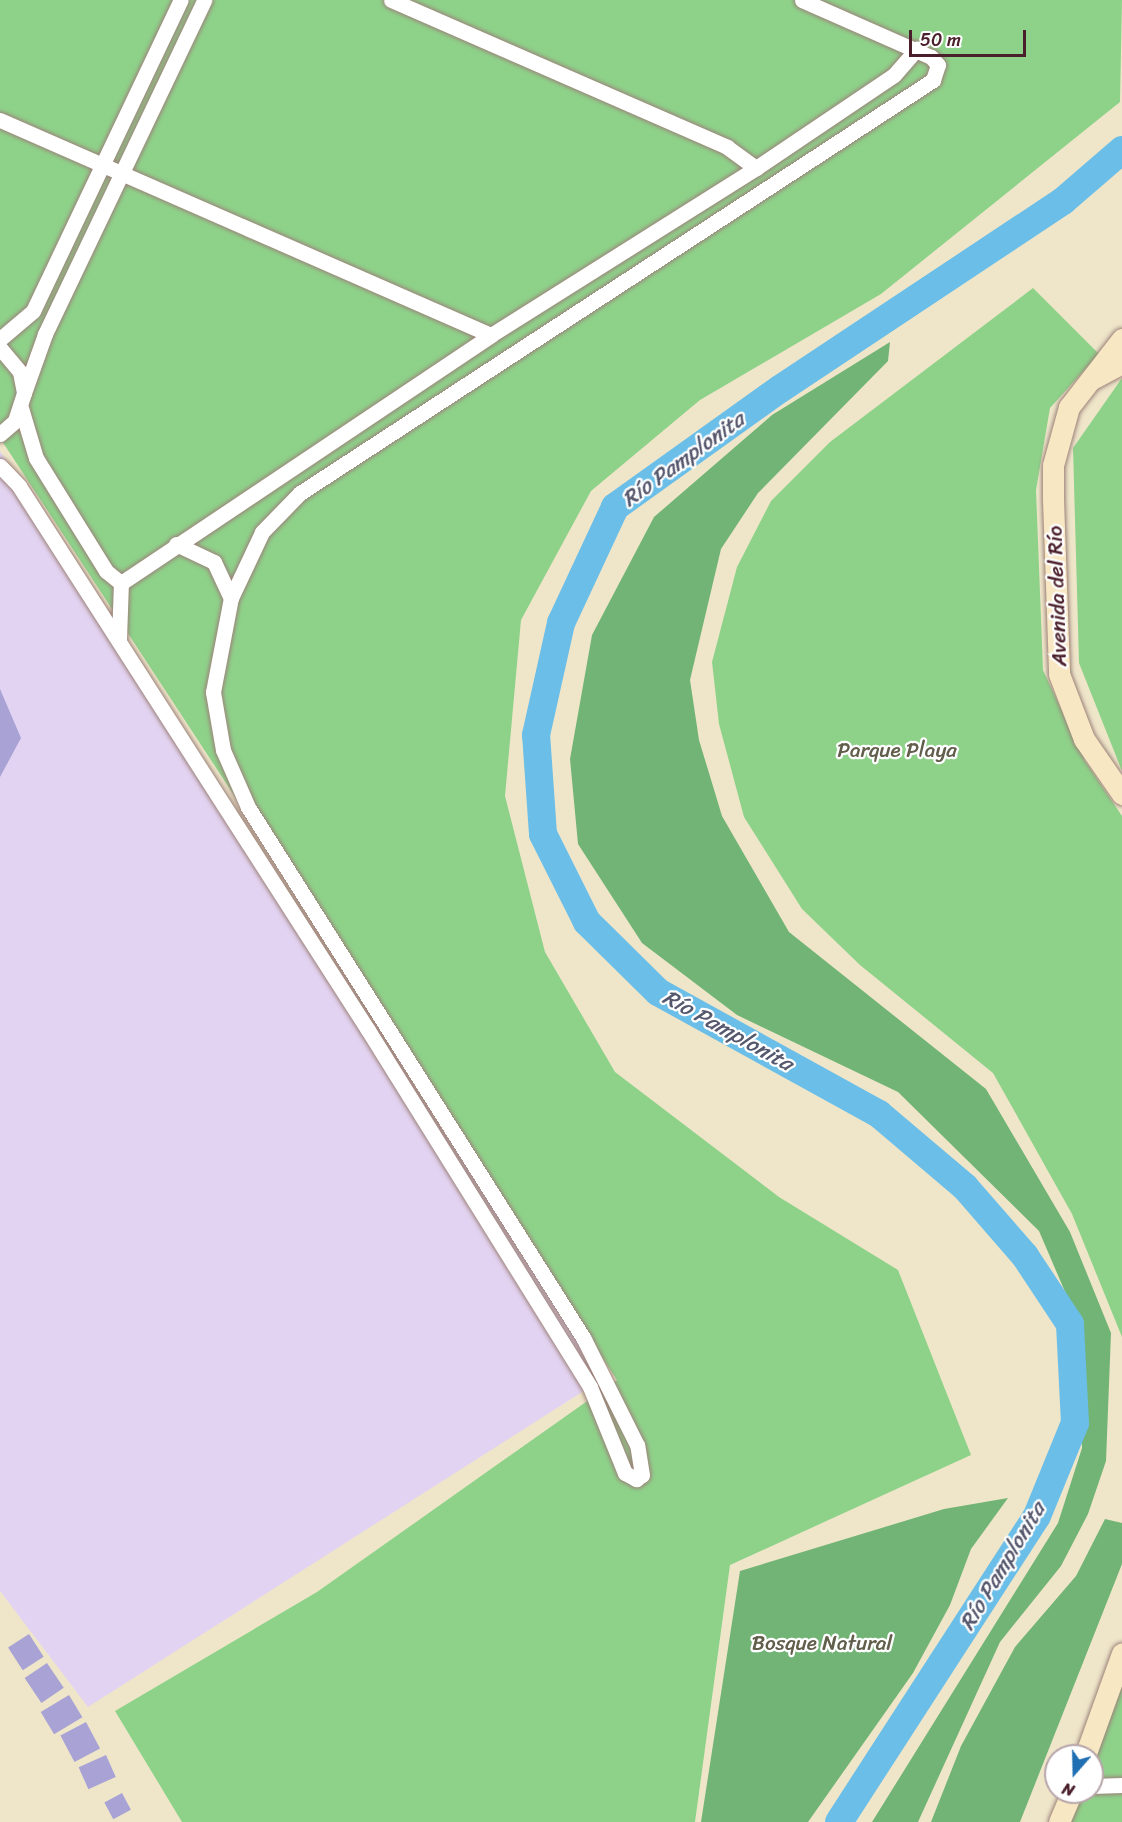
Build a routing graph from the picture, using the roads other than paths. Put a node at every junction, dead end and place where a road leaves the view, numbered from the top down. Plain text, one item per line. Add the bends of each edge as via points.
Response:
1 (182, 0) edge
2 (204, 0) edge
3 (391, 0) edge
4 (802, 0) edge
5 (917, 49) junction
6 (0, 120) edge
7 (103, 165) junction
8 (756, 168) junction
9 (124, 175) junction
10 (491, 335) junction
11 (0, 339) edge
12 (1122, 339) edge
13 (0, 348) edge
14 (1122, 363) edge
15 (1082, 387) junction
16 (23, 400) junction
17 (0, 434) edge
18 (0, 466) edge
19 (176, 544) junction
20 (121, 583) junction
21 (231, 598) junction
22 (118, 639) junction
23 (1122, 794) edge
24 (387, 1019) junction
25 (368, 1030) junction
26 (411, 1060) junction
27 (390, 1070) junction
28 (1121, 1657) edge
29 (1089, 1744) edge
30 (1122, 1785) edge
31 (1104, 1786) edge
32 (1067, 1804) edge
33 (1059, 1822) edge

1 - 7 street
2 - 9 street
3 - 8 street via 727,147
4 - 5 street
5 - 8 street via 894,75
5 - 21 street via 938,65 933,80 916,94 300,493 262,532
6 - 7 street
7 - 9 street
7 - 11 street via 33,311
8 - 10 street
9 - 10 street
9 - 16 street via 45,334
10 - 19 street
12 - 15 main road, Avenida del Río
13 - 16 street via 15,362
14 - 15 main road
15 - 23 main road, Avenida del Río via 1065,418 1053,465 1059,674 1084,739
16 - 17 street
16 - 20 street via 36,458 106,571
18 - 22 street
19 - 20 street
19 - 21 street via 214,562
20 - 22 street
21 - 24 street via 213,692 223,750 248,807
22 - 25 street
24 - 25 street via 379,1033
24 - 26 street
25 - 27 street
26 - 27 street via 398,1061
26 - 27 street via 607,1381 637,1445 642,1475 636,1479 625,1473 590,1387
28 - 29 main road
30 - 31 street
32 - 33 main road

